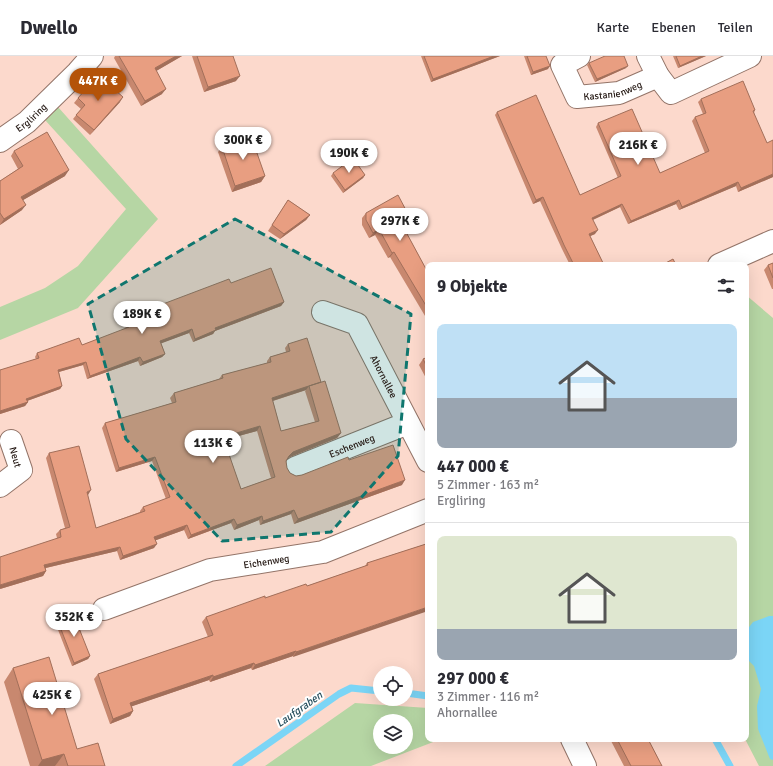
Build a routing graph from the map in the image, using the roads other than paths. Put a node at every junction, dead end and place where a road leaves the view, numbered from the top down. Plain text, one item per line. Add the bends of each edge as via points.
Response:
1 (92, 56) edge
2 (648, 56) edge
3 (750, 56) edge
4 (566, 59) edge
5 (658, 76) junction
6 (0, 141) edge
7 (773, 241) edge
8 (726, 262) edge
9 (323, 312) dead end
10 (408, 423) junction
11 (11, 441) dead end
12 (425, 455) edge
13 (295, 468) dead end
14 (0, 486) edge
15 (425, 511) edge
16 (104, 609) dead end
17 (573, 742) edge
18 (585, 766) edge

1 - 6 street, Ergliring via 27,122
2 - 5 street
3 - 5 street via 671,93
4 - 5 street, Kastanienweg via 577,97 619,93
7 - 8 street
9 - 10 street, Ahornallee via 357,324
10 - 12 street, Ahornallee
10 - 13 street, Eschenweg
11 - 14 street, Neut via 21,470
15 - 16 street, Eichenweg via 323,552 210,570
17 - 18 street

